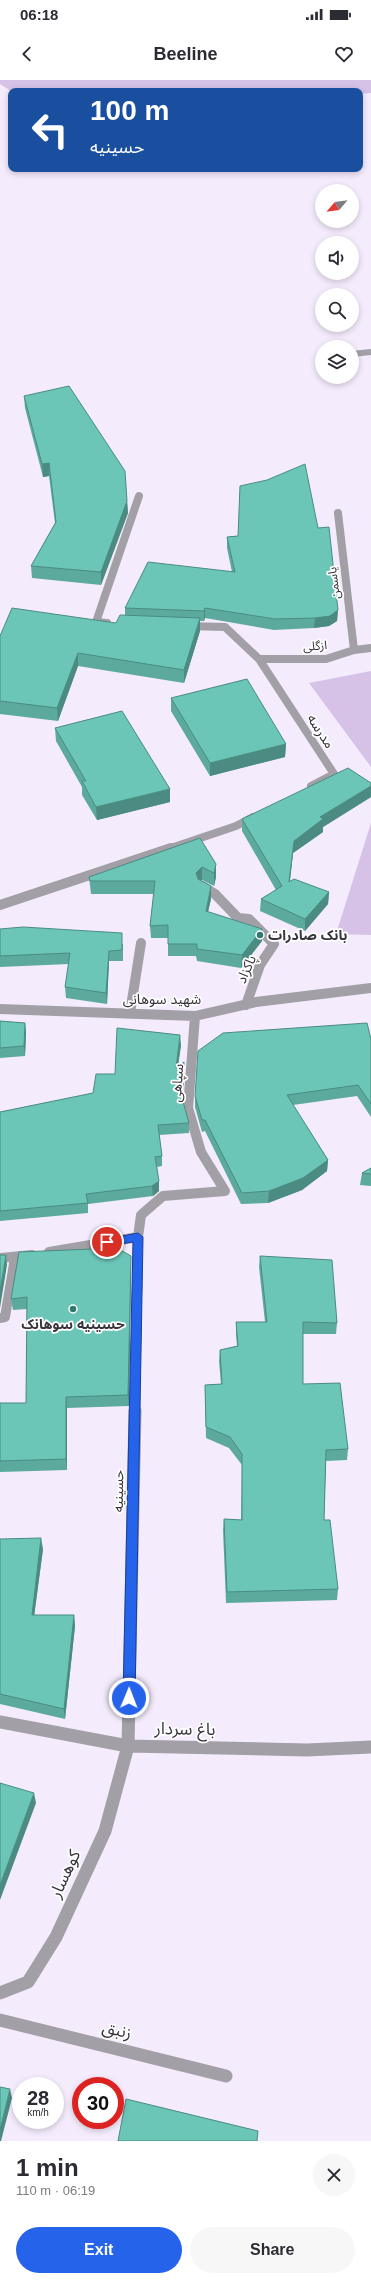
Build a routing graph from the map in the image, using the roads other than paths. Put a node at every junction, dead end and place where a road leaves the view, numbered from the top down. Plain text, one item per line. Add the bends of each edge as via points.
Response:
1 (371, 352) edge
2 (359, 353) edge
3 (139, 496) dead end
4 (338, 513) dead end
5 (119, 623) edge
6 (180, 626) edge
7 (371, 648) edge
8 (354, 650) junction
9 (259, 659) junction
10 (306, 789) edge
11 (264, 811) edge
12 (202, 886) edge
13 (0, 905) edge
14 (141, 943) dead end
15 (371, 988) edge
16 (246, 1004) junction
17 (0, 1009) edge
18 (130, 1014) junction
19 (195, 1016) junction
20 (225, 1191) joint
21 (138, 1237) junction
22 (0, 1258) edge
23 (15, 1258) junction
24 (0, 1318) edge
25 (0, 1722) edge
26 (128, 1746) junction
27 (371, 1747) edge
28 (0, 1993) edge
29 (0, 2020) edge
30 (226, 2076) dead end

1 - 2 street
3 - 5 street via 96,622
4 - 8 street, یاسمن
6 - 9 street, مدرسه via 226,628
7 - 8 street, ازگلی
8 - 9 street, ازگلی via 326,660
9 - 10 street, مدرسه via 334,774
11 - 13 street via 236,826
12 - 16 street, پاکزاد via 215,894 238,918 249,919 274,944 260,966
14 - 18 street
15 - 16 street, شهید سوهانی
16 - 19 street, شهید سوهانی
17 - 18 street, شهید سوهانی
18 - 19 street, شهید سوهانی
19 - 20 street, سپاهی via 188,1108 201,1152
20 - 21 street, حسینیه via 163,1196 141,1215
21 - 23 street
21 - 26 street, حسینیه
22 - 23 street
23 - 24 street via 5,1317
25 - 26 street, باغ سردار
26 - 27 street, باغ سردار via 307,1750
26 - 28 street, کوهسار via 105,1832 56,1937 28,1982
29 - 30 street, زنبق

